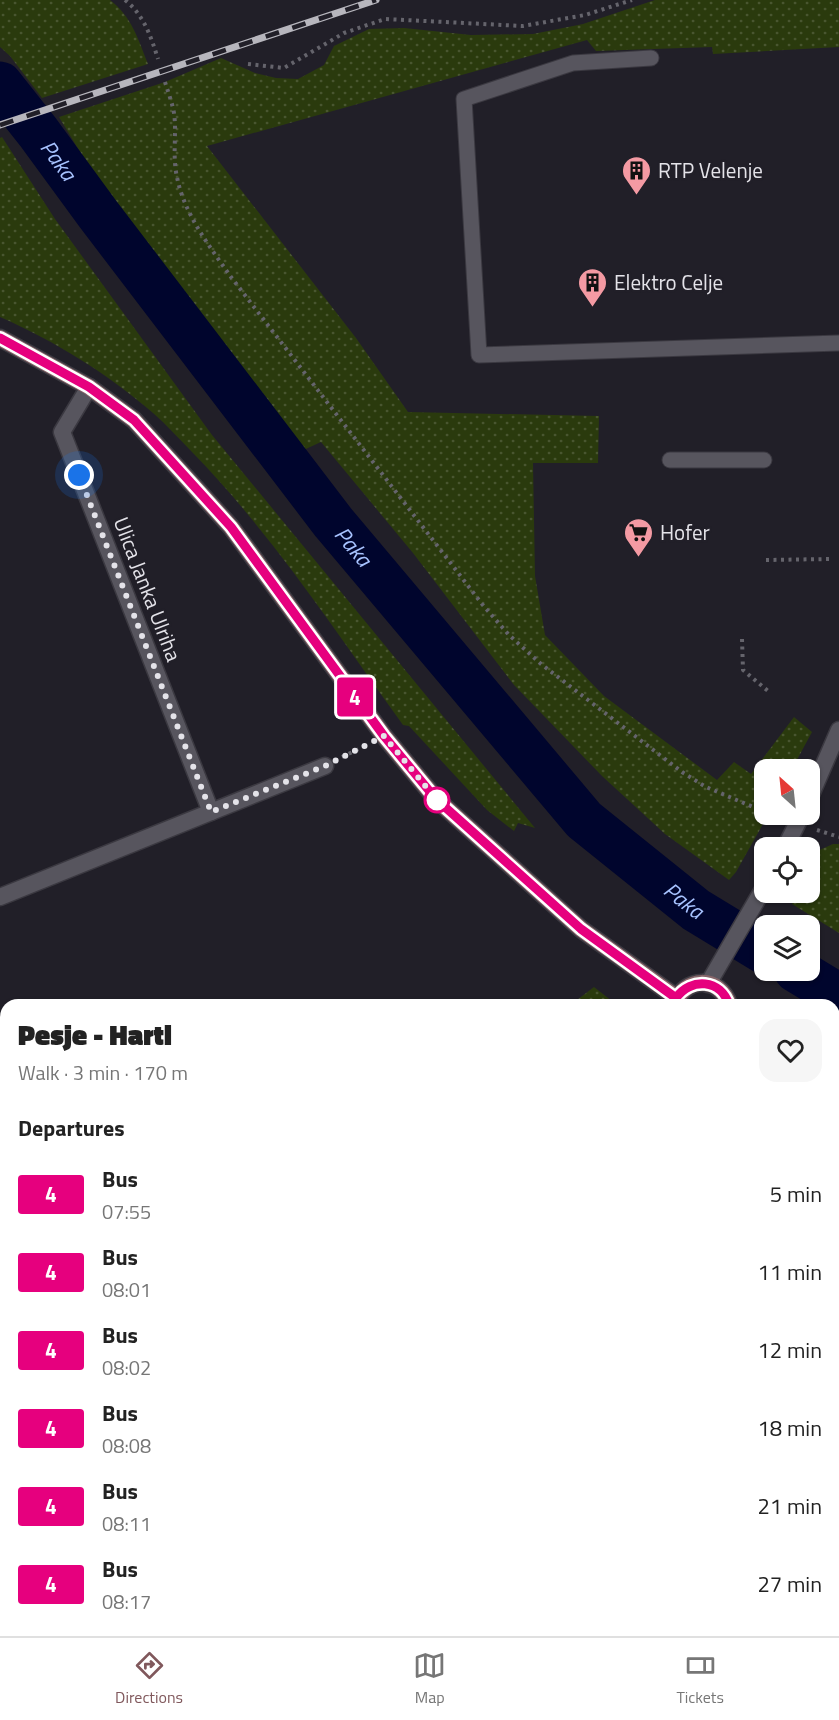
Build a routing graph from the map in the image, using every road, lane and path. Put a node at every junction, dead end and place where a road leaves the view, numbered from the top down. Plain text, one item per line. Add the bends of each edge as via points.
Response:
1 (125, 0) edge
2 (632, 0) edge
3 (651, 58) dead end
4 (158, 59) dead end
5 (248, 64) dead end
6 (165, 82) dead end
7 (0, 338) edge
8 (839, 343) edge
9 (89, 387) junction
10 (670, 460) dead end
11 (764, 460) dead end
12 (830, 559) dead end
13 (766, 560) dead end
14 (742, 639) dead end
15 (768, 691) dead end
16 (839, 730) edge
17 (384, 736) junction
18 (325, 766) joint
19 (820, 774) edge
20 (754, 807) edge
21 (211, 812) junction
22 (0, 897) edge
23 (755, 903) edge
24 (708, 984) junction
25 (671, 999) edge
26 (677, 999) edge
27 (726, 999) edge

1 - 4 path via 150,34
2 - 5 path via 585,15 523,26 385,19 344,33 284,68
3 - 8 lane via 573,63 464,99 479,355
6 - 20 path via 174,112 177,180 206,241 482,604 541,664 682,772
7 - 9 main road
9 - 17 main road via 134,420 231,527
9 - 21 street, Ulica Janka Ulriha via 62,432
10 - 11 lane
12 - 13 path
14 - 15 path via 743,670
16 - 19 street
17 - 18 path
17 - 25 main road via 436,799 581,929
18 - 21 street
21 - 22 street
23 - 24 street
24 - 26 main road via 689,986
24 - 27 main road via 717,987

